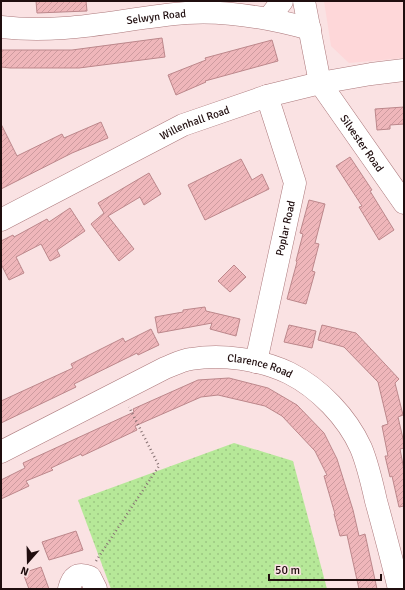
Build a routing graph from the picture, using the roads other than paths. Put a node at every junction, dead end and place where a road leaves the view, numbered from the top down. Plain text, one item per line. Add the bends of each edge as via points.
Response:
1 (282, 1) edge
2 (304, 1) edge
3 (269, 18) junction
4 (1, 26) edge
5 (310, 29) junction
6 (404, 70) edge
7 (320, 83) junction
8 (267, 96) junction
9 (404, 203) edge
10 (1, 220) edge
11 (256, 362) junction
12 (1, 452) edge
13 (91, 582) edge
14 (69, 589) edge
15 (400, 589) edge

1 - 3 street
2 - 5 street
3 - 4 street, Selwyn Road via 187,13 66,28 27,29
3 - 5 street, Selwyn Road
5 - 7 street
6 - 7 street, Willenhall Road
7 - 8 street, Willenhall Road
7 - 9 street, Silvester Road
8 - 10 street, Willenhall Road via 183,125
8 - 11 street, Poplar Road via 295,183
11 - 12 street, Clarence Road via 210,357 189,359 165,368
11 - 15 street, Clarence Road via 289,373 314,390 350,426 368,470
13 - 14 street via 83,574 76,576

